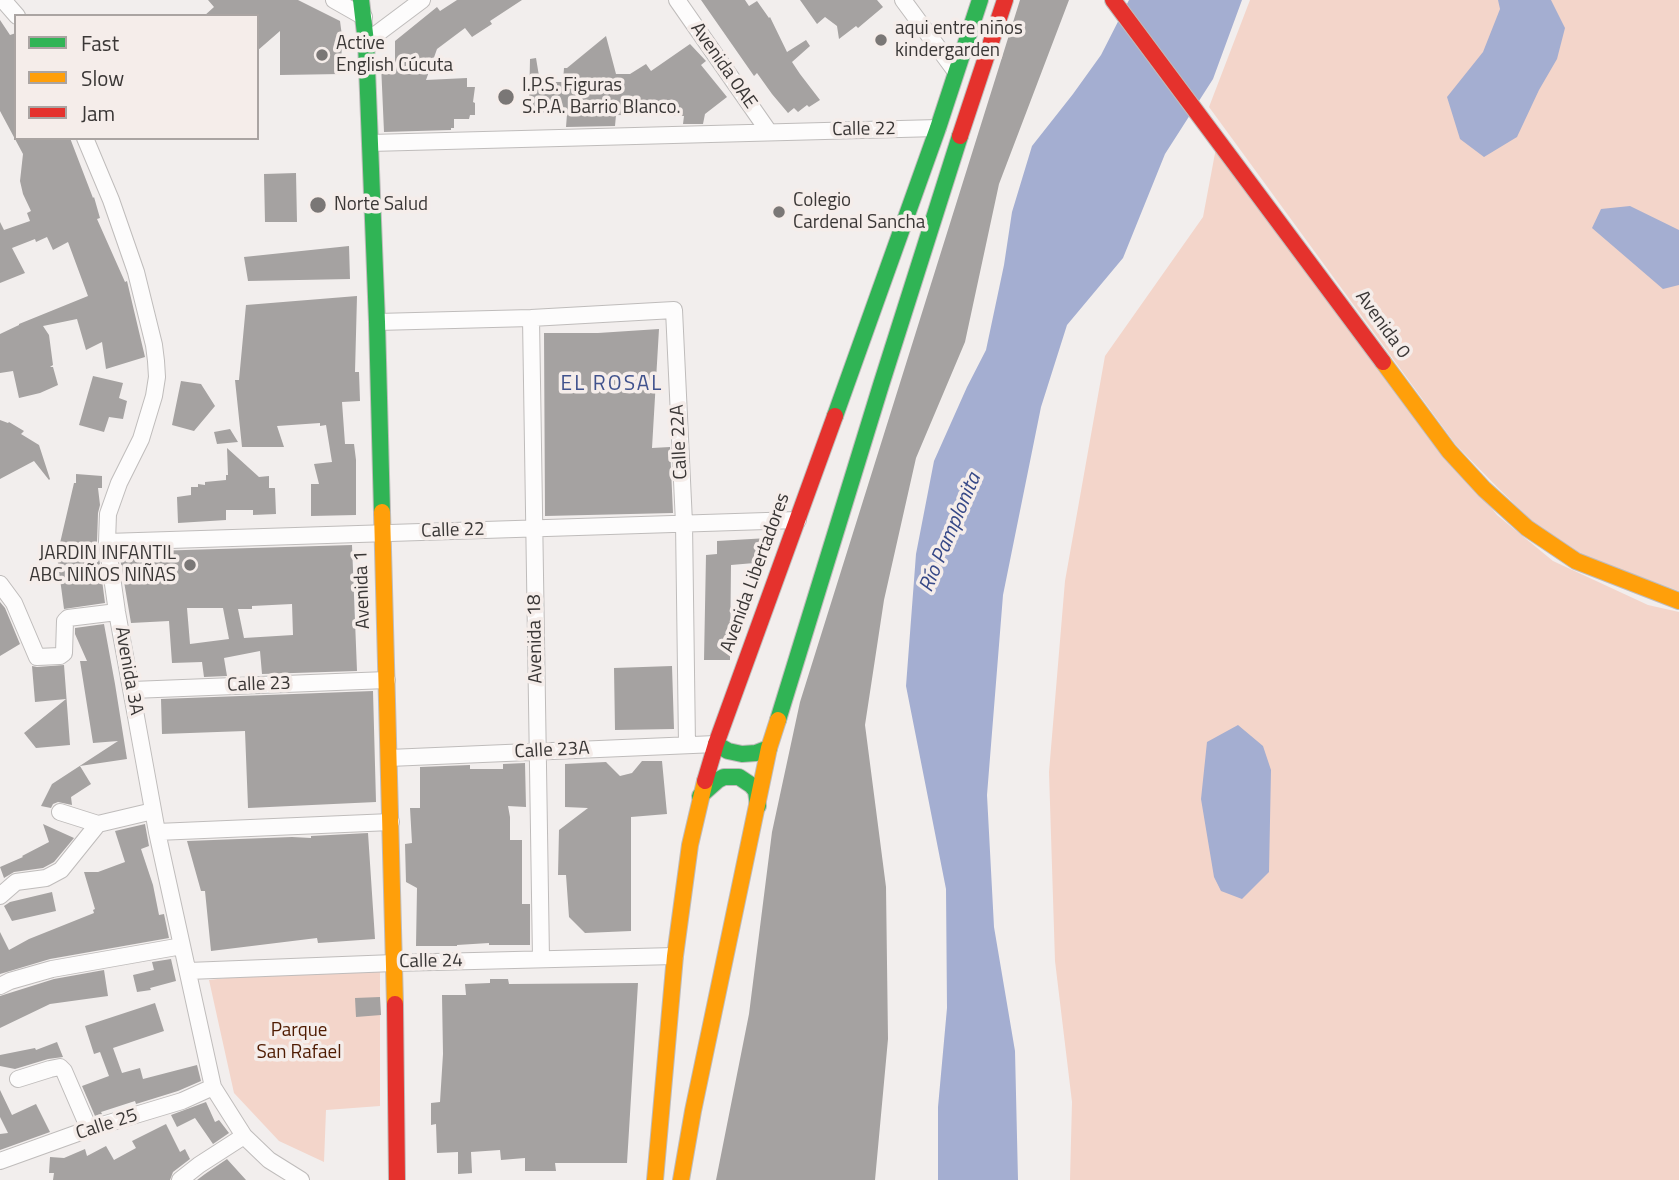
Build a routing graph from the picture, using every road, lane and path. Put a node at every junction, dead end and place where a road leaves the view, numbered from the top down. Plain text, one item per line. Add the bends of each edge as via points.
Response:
1 (3, 0) edge
2 (334, 0) edge
3 (361, 0) edge
4 (422, 0) edge
5 (677, 0) edge
6 (903, 0) edge
7 (980, 0) edge
8 (1005, 0) edge
9 (1113, 0) edge
10 (15, 14) edge
11 (364, 17) junction
12 (366, 42) junction
13 (957, 72) junction
14 (938, 128) junction
15 (769, 132) junction
16 (86, 140) edge
17 (370, 143) junction
18 (531, 318) junction
19 (377, 322) junction
20 (798, 520) junction
21 (684, 523) junction
22 (534, 528) junction
23 (383, 533) junction
24 (107, 542) junction
25 (0, 584) edge
26 (1679, 601) edge
27 (117, 611) junction
28 (387, 680) junction
29 (132, 690) junction
30 (716, 744) junction
31 (687, 745) junction
32 (769, 748) junction
33 (538, 752) junction
34 (389, 758) junction
35 (700, 796) junction
36 (758, 806) junction
37 (153, 811) junction
38 (60, 812) dead end
39 (391, 822) junction
40 (98, 824) junction
41 (157, 832) junction
42 (0, 896) edge
43 (182, 946) junction
44 (675, 956) junction
45 (541, 960) junction
46 (394, 963) junction
47 (188, 971) junction
48 (0, 986) edge
49 (18, 1079) dead end
50 (213, 1087) junction
51 (89, 1129) junction
52 (244, 1136) junction
53 (0, 1161) edge
54 (180, 1180) edge
55 (301, 1180) edge
56 (397, 1180) edge
57 (655, 1180) edge
58 (681, 1180) edge

1 - 10 street
2 - 11 street
3 - 11 main road, Avenida 1
4 - 12 street
5 - 15 street, Avenida 0AE
6 - 13 street
7 - 13 main road, Avenida Libertadores
8 - 32 main road
9 - 26 main road, Avenida 0 via 1449,451 1484,489 1527,528 1576,561
11 - 12 main road, Avenida 1
12 - 17 main road, Avenida 1
13 - 14 main road, Avenida Libertadores
14 - 15 street, Calle 22
14 - 20 main road, Avenida Libertadores
15 - 17 street, Calle 22
16 - 24 street, Avenida 3A via 136,272 157,377 141,439 108,514
17 - 19 main road, Avenida 1
18 - 19 street, Calle 22A
18 - 21 street, Calle 22A via 674,310
18 - 22 street, Avenida 18
19 - 23 main road, Avenida 1
20 - 21 street, Calle 22
20 - 30 main road, Avenida Libertadores
21 - 22 street, Calle 22
21 - 31 street, Calle 22A
22 - 23 street, Calle 22
22 - 33 street, Avenida 18
23 - 24 street, Calle 22
23 - 28 main road, Avenida 1
24 - 27 street, Avenida 3A
25 - 27 street via 14,603 37,657 64,653 68,618
27 - 29 street, Avenida 3A
28 - 29 street, Calle 23
28 - 34 main road, Avenida 1
29 - 37 street, Avenida 3A
30 - 31 street, Calle 23A
30 - 32 main road via 742,754
30 - 35 main road, Avenida Libertadores
31 - 33 street, Calle 23A
32 - 36 main road
33 - 34 street, Calle 23A
33 - 45 street, Avenida 18
34 - 39 main road, Avenida 1
35 - 36 main road via 718,780 739,777 755,791
35 - 44 main road, Avenida Libertadores
36 - 58 main road
37 - 40 street
37 - 41 street, Avenida 3A
38 - 40 street
39 - 41 street
39 - 46 main road, Avenida 1
40 - 42 street via 61,870 46,878 16,882
41 - 43 street, Avenida 3A
43 - 47 street, Avenida 3A
43 - 48 street via 52,969
44 - 45 street, Calle 24
44 - 57 main road, Avenida Libertadores
45 - 46 street, Calle 24
46 - 47 street, Calle 24
46 - 56 main road, Avenida 1
47 - 50 street, Avenida 3A
49 - 51 street via 60,1068
50 - 51 street, Calle 25
50 - 52 street, Avenida 3A
51 - 53 street, Calle 25
52 - 54 street
52 - 55 street, Avenida 3A via 269,1160

